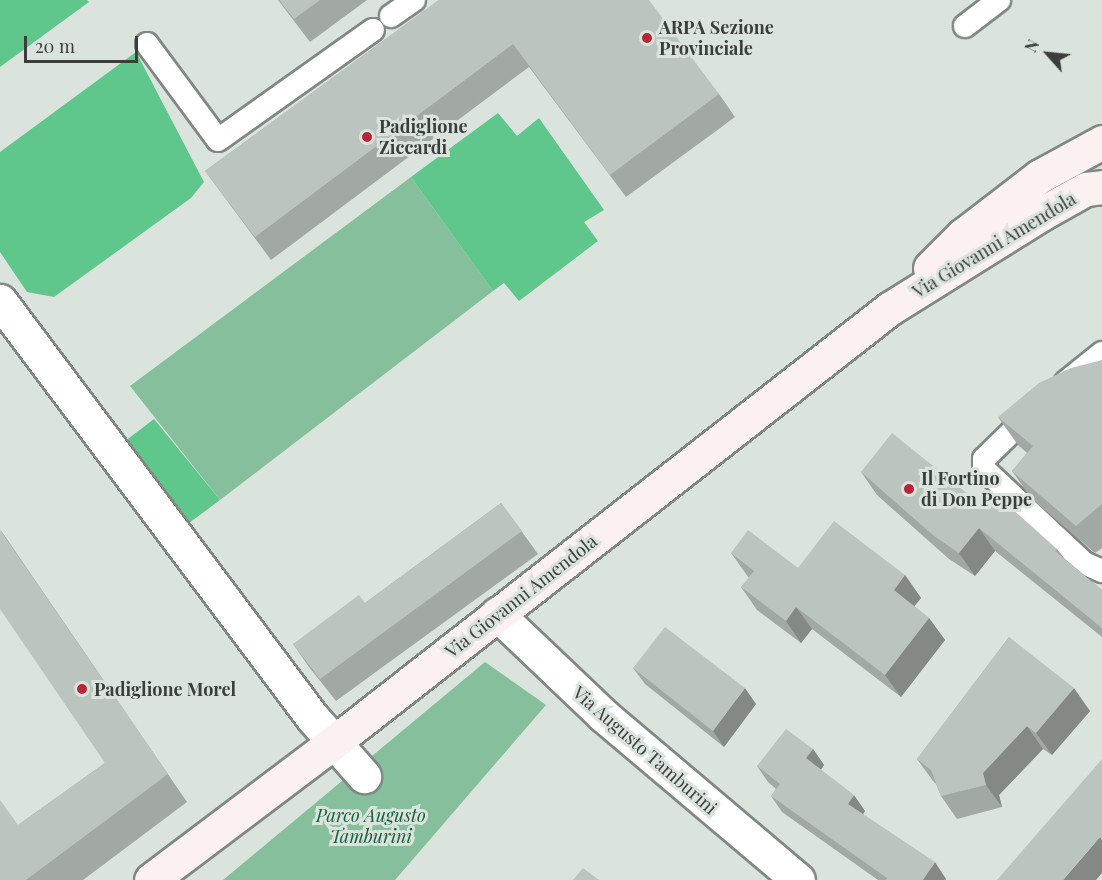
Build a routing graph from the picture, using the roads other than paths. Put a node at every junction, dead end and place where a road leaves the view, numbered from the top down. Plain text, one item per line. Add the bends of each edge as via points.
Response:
1 (414, 0) edge
2 (999, 0) edge
3 (392, 16) dead end
4 (964, 26) dead end
5 (373, 30) dead end
6 (147, 44) dead end
7 (1102, 142) edge
8 (1102, 187) edge
9 (0, 302) edge
10 (889, 309) junction
11 (1102, 353) edge
12 (1102, 571) edge
13 (497, 614) junction
14 (333, 743) junction
15 (364, 776) dead end
16 (151, 880) edge
17 (798, 880) edge

1 - 3 lane
2 - 4 lane
5 - 6 lane via 218,140
7 - 10 main road, Via Giovanni Amendola via 1040,176 963,235
8 - 10 main road, Via Giovanni Amendola via 1086,189 1041,214
9 - 14 street
10 - 13 main road, Via Giovanni Amendola
11 - 12 lane via 1041,403 984,459 984,469 992,481 1084,563
13 - 14 main road, Via Giovanni Amendola
13 - 17 street, Via Augusto Tamburini via 603,715
14 - 15 street
14 - 16 main road, Via Giovanni Amendola

